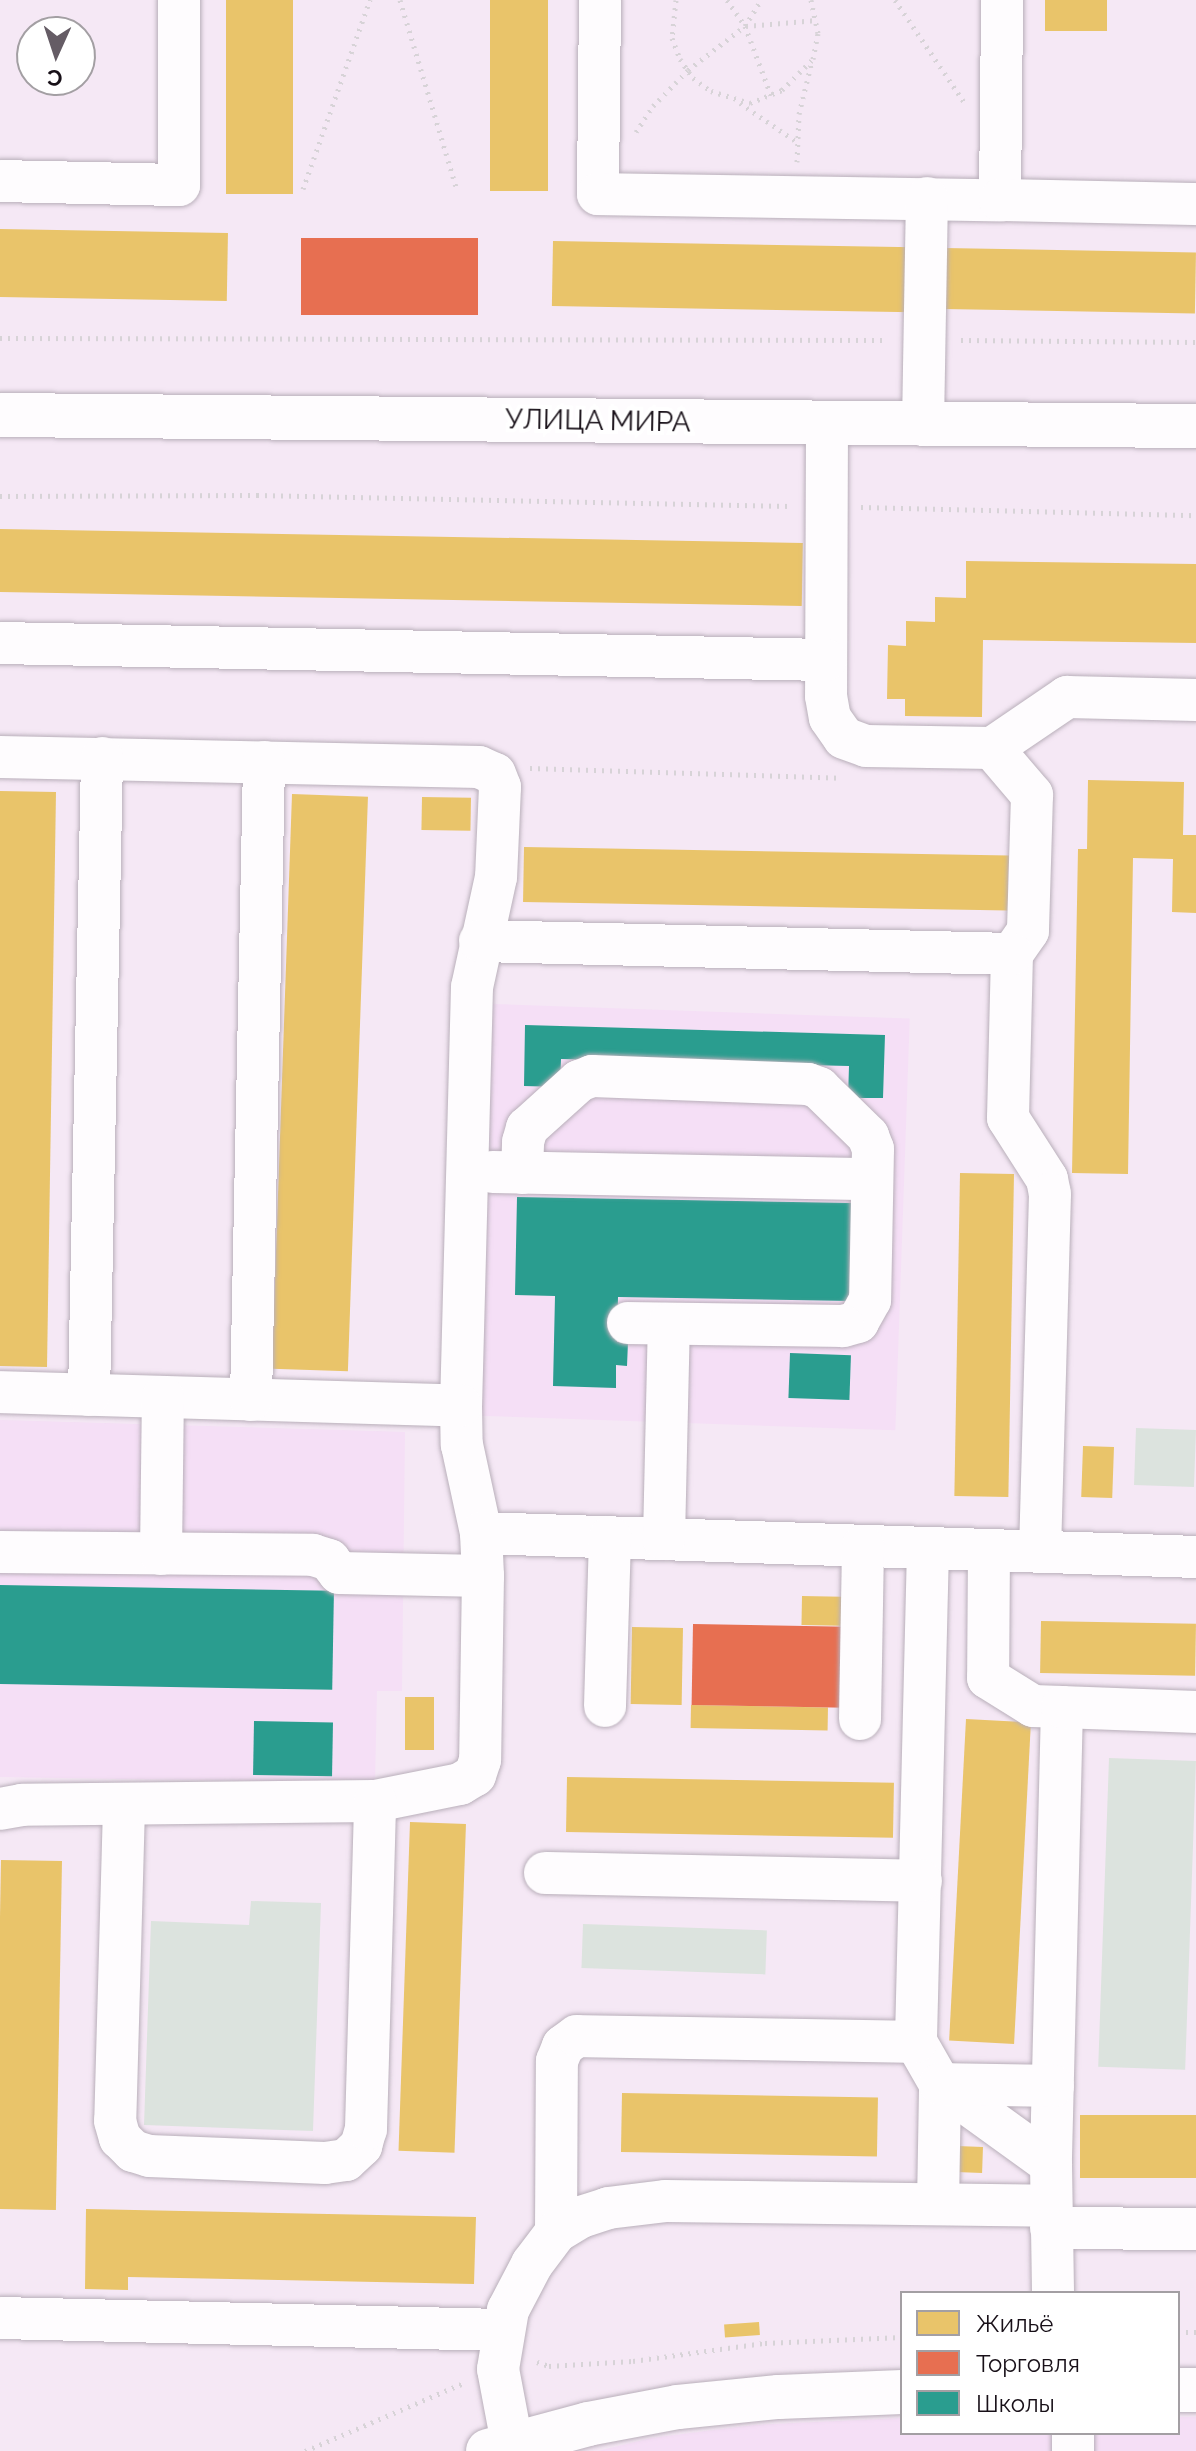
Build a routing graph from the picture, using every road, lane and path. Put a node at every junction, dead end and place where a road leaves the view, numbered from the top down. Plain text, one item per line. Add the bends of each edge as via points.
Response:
1 (179, 0) edge
2 (370, 0) edge
3 (400, 0) edge
4 (600, 0) edge
5 (727, 0) edge
6 (761, 0) edge
7 (811, 0) edge
8 (895, 0) edge
9 (1002, 0) edge
10 (674, 2) edge
11 (817, 20) junction
12 (745, 26) junction
13 (813, 59) junction
14 (688, 70) junction
15 (771, 95) junction
16 (730, 97) junction
17 (965, 104) dead end
18 (630, 141) dead end
19 (798, 143) junction
20 (0, 181) edge
21 (303, 189) dead end
22 (457, 190) dead end
23 (797, 195) junction
24 (927, 198) junction
25 (1000, 200) junction
26 (1196, 204) edge
27 (0, 338) edge
28 (924, 340) junction
29 (1196, 342) edge
30 (0, 415) edge
31 (827, 424) junction
32 (923, 425) junction
33 (1196, 426) edge
34 (0, 496) edge
35 (827, 507) junction
36 (1196, 515) edge
37 (0, 643) edge
38 (826, 660) junction
39 (1196, 700) edge
40 (992, 748) junction
41 (0, 757) edge
42 (102, 758) junction
43 (264, 762) junction
44 (479, 767) junction
45 (853, 778) dead end
46 (480, 941) junction
47 (1012, 954) junction
48 (467, 1171) junction
49 (522, 1173) junction
50 (872, 1179) junction
51 (628, 1323) dead end
52 (669, 1324) junction
53 (0, 1392) edge
54 (89, 1395) junction
55 (163, 1397) junction
56 (251, 1400) junction
57 (461, 1406) junction
58 (481, 1533) junction
59 (610, 1537) junction
60 (664, 1539) junction
61 (863, 1546) junction
62 (928, 1548) junction
63 (989, 1550) junction
64 (0, 1552) edge
65 (1040, 1552) junction
66 (161, 1554) junction
67 (1196, 1557) edge
68 (483, 1576) junction
69 (926, 1678) junction
70 (988, 1678) junction
71 (605, 1706) dead end
72 (1062, 1707) junction
73 (1196, 1712) edge
74 (860, 1719) dead end
75 (375, 1801) junction
76 (124, 1807) junction
77 (0, 1809) edge
78 (545, 1873) dead end
79 (921, 1881) junction
80 (916, 2042) junction
81 (940, 2084) junction
82 (1053, 2086) junction
83 (1051, 2164) junction
84 (938, 2204) junction
85 (1051, 2217) junction
86 (1196, 2229) edge
87 (556, 2232) junction
88 (1053, 2291) edge
89 (0, 2318) edge
90 (900, 2337) edge
91 (500, 2349) junction
92 (900, 2392) edge
93 (500, 2447) edge
94 (305, 2451) edge

1 - 20 lane via 179,185
2 - 21 path
3 - 22 path
4 - 23 lane via 598,194
5 - 12 path
6 - 12 path
7 - 11 path
8 - 17 path
9 - 25 lane
10 - 14 path via 672,38
11 - 12 path
11 - 13 path
12 - 14 path
12 - 15 path
13 - 15 path
13 - 19 path via 799,114
14 - 16 path via 711,91
14 - 18 path via 653,106
15 - 16 path via 750,103
16 - 19 path
19 - 23 path
23 - 24 lane
24 - 25 lane
24 - 28 lane
25 - 26 lane
27 - 28 path
28 - 29 path
28 - 32 lane
30 - 31 main road, УЛИЦА МИРА
31 - 32 main road, УЛИЦА МИРА
31 - 35 lane
32 - 33 main road, УЛИЦА МИРА
34 - 35 path via 257,495
35 - 36 path
35 - 38 lane
37 - 38 lane
38 - 40 lane via 830,718 844,738 866,746
39 - 40 lane via 1067,697
40 - 47 lane via 1032,795 1028,931
41 - 42 lane
42 - 43 lane
42 - 54 lane
43 - 44 lane
43 - 56 lane
44 - 45 path
44 - 46 lane via 495,774 500,787 498,866
46 - 47 lane
46 - 48 lane via 472,987
47 - 65 lane via 1008,1118 1047,1179 1050,1194
48 - 49 lane
48 - 57 lane
49 - 50 lane
49 - 50 lane via 527,1128 579,1081 592,1076 819,1088 868,1136
50 - 52 lane via 870,1300 858,1322
51 - 52 lane
52 - 60 lane
53 - 54 lane
54 - 55 lane
55 - 56 lane
55 - 66 lane
56 - 57 lane
57 - 58 lane via 462,1445
58 - 59 lane
58 - 68 lane
59 - 60 lane
59 - 71 lane
60 - 61 lane
61 - 62 lane
61 - 74 lane
62 - 63 lane
62 - 69 lane
63 - 65 lane
63 - 70 lane
64 - 66 lane
65 - 67 lane
66 - 68 lane via 313,1555 329,1560 339,1573
68 - 75 lane via 480,1760 475,1775 460,1784
69 - 70 lane
69 - 79 lane
70 - 72 lane via 1033,1706
72 - 73 lane
72 - 82 lane
75 - 76 lane
75 - 76 lane via 366,2129 361,2146 346,2160 325,2163 149,2156 133,2151 120,2138 115,2121
76 - 77 lane
78 - 79 lane
79 - 80 lane
80 - 81 lane
80 - 87 lane via 577,2036 563,2046 557,2061
81 - 82 lane
81 - 83 lane
81 - 84 lane
82 - 83 lane
83 - 85 lane
84 - 85 lane
84 - 87 lane via 665,2201 608,2208
85 - 86 lane
85 - 88 lane
87 - 91 lane via 516,2291
89 - 91 lane
90 - 91 path via 778,2342 549,2366
91 - 93 lane
91 - 94 path
92 - 93 main road via 678,2407

